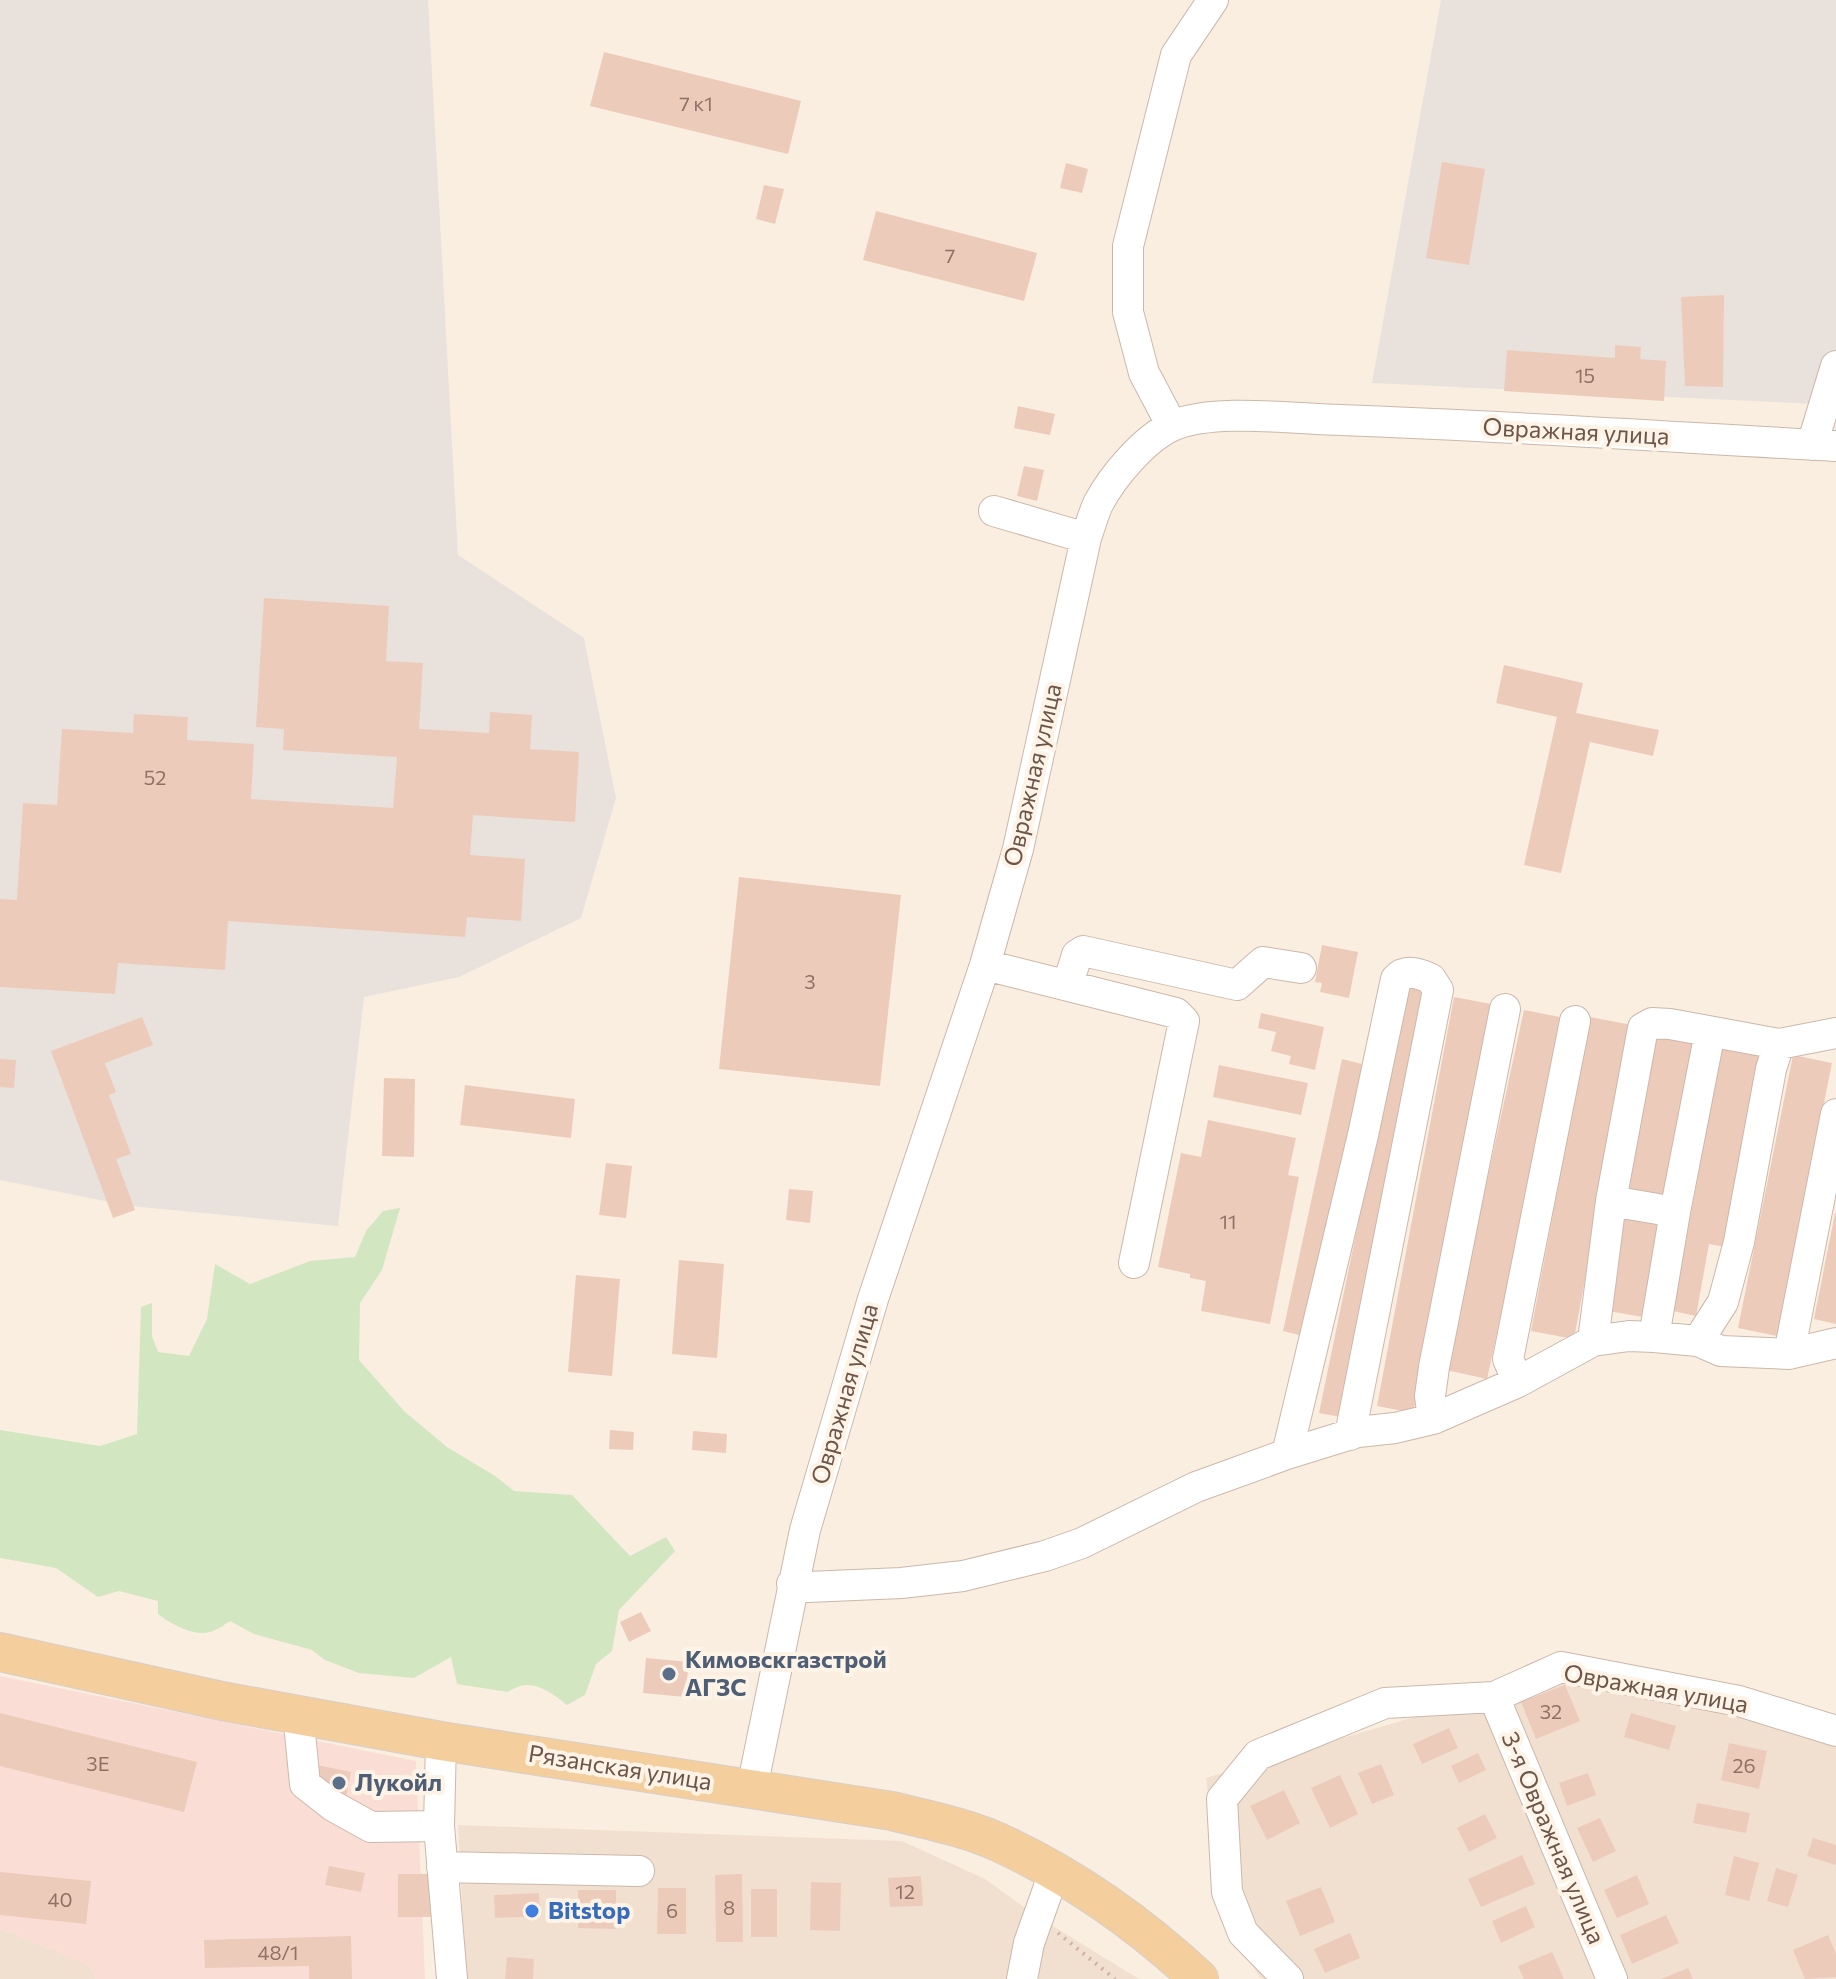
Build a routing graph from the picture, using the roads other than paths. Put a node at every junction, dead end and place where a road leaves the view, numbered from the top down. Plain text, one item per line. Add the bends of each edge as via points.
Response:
1 (1213, 0) edge
2 (1836, 366) edge
3 (1172, 426) junction
4 (1824, 445) edge
5 (994, 511) dead end
6 (1086, 538) junction
7 (985, 965) junction
8 (1301, 968) dead end
9 (1068, 984) junction
10 (1505, 1009) dead end
11 (1575, 1021) dead end
12 (1710, 1032) junction
13 (1836, 1033) edge
14 (1779, 1044) junction
15 (1836, 1114) edge
16 (1611, 1201) junction
17 (1675, 1212) junction
18 (1134, 1263) dead end
19 (1654, 1337) junction
20 (1593, 1341) junction
21 (1698, 1341) junction
22 (1836, 1343) edge
23 (1789, 1354) junction
24 (1518, 1382) junction
25 (1433, 1419) junction
26 (1350, 1435) junction
27 (1287, 1454) junction
28 (792, 1584) junction
29 (0, 1652) edge
30 (1494, 1697) junction
31 (298, 1713) junction
32 (1836, 1731) edge
33 (441, 1741) junction
34 (752, 1788) junction
35 (439, 1826) junction
36 (442, 1867) junction
37 (639, 1871) dead end
38 (1054, 1873) junction
39 (452, 1979) edge
40 (1022, 1979) edge
41 (1199, 1979) edge
42 (1288, 1979) edge
43 (1612, 1979) edge

1 - 3 street via 1176,55 1128,246 1128,312 1144,373
2 - 4 street
3 - 4 street, Овражная улица via 1242,417
3 - 6 street, Овражная улица via 1137,452 1107,488
5 - 6 street
6 - 7 street, Овражная улица via 1018,849
7 - 9 street
7 - 28 street, Овражная улица via 873,1299
8 - 9 street via 1263,962 1237,985 1083,951
9 - 18 street via 1176,1013 1184,1021
10 - 25 street via 1434,1367
11 - 24 street via 1508,1359
12 - 14 street
12 - 16 street via 1652,1023 1643,1028
12 - 17 street
13 - 14 street
14 - 21 street via 1723,1302
15 - 23 street
16 - 17 street
16 - 20 street
17 - 19 street
19 - 20 street
19 - 21 street
20 - 24 street
21 - 23 street via 1721,1351
22 - 23 street
24 - 25 street
25 - 26 street
26 - 27 street
26 - 27 street via 1438,990 1431,979 1410,973 1396,979
27 - 28 street via 1196,1487 1045,1556 963,1576 901,1583
28 - 34 street, Овражная улица
29 - 31 main road, Рязанская улица
30 - 32 street, Овражная улица via 1561,1667 1739,1701
30 - 42 street, Овражная улица via 1385,1703 1258,1755 1222,1799 1227,1892 1243,1933
30 - 43 street, 3-я Овражная улица
31 - 33 main road, Рязанская улица
31 - 35 street via 305,1784 371,1827
33 - 34 main road, Рязанская улица
33 - 35 street
34 - 38 main road, Рязанская улица via 945,1824 998,1842
35 - 36 street
36 - 37 street
36 - 39 street
38 - 40 street
38 - 41 main road, Рязанская улица via 1155,1939

